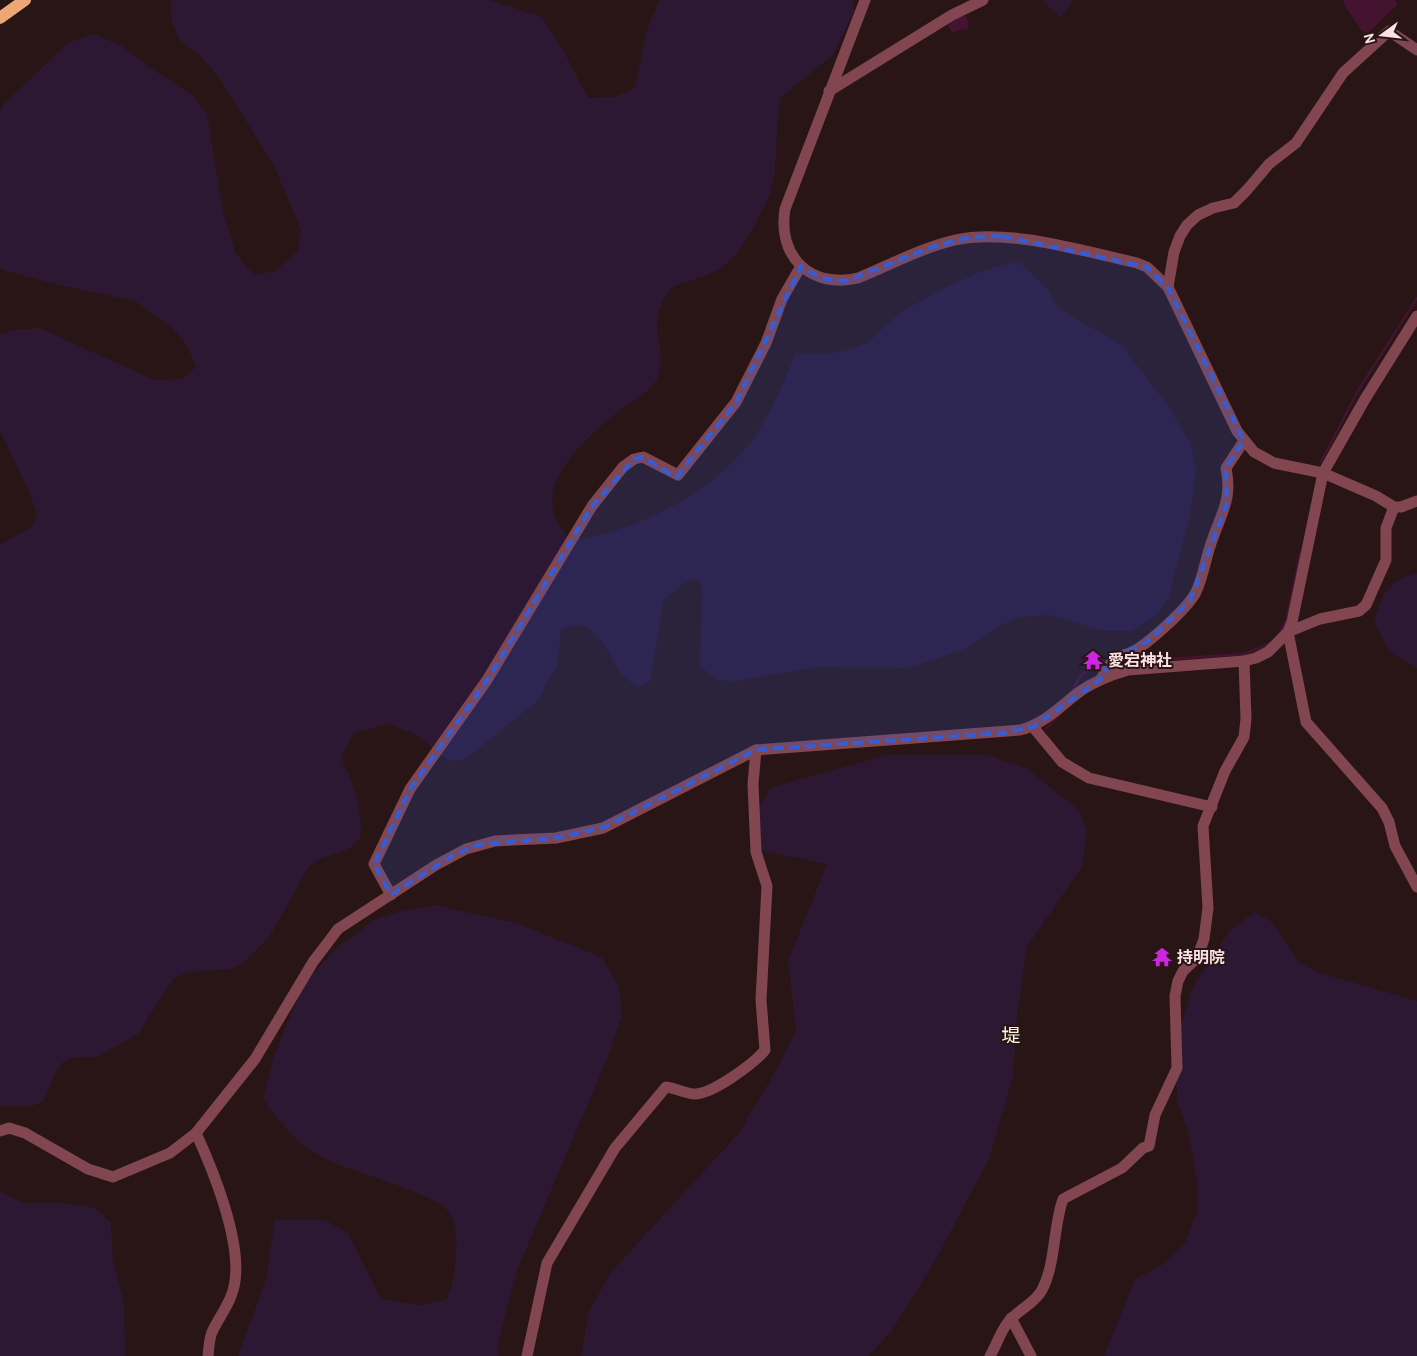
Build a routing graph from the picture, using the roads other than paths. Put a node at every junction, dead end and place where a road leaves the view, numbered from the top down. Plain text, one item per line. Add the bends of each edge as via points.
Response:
1 (25, 0) edge
2 (865, 0) edge
3 (983, 0) edge
4 (0, 18) edge
5 (1417, 50) edge
6 (829, 91) junction
7 (801, 266) junction
8 (1168, 287) junction
9 (1417, 316) edge
10 (1244, 441) junction
11 (1323, 473) junction
12 (1417, 501) edge
13 (1394, 508) junction
14 (1288, 632) junction
15 (1244, 661) junction
16 (1106, 670) junction
17 (1032, 727) junction
18 (756, 750) junction
19 (1212, 807) junction
20 (1417, 887) edge
21 (391, 895) junction
22 (0, 1131) edge
23 (196, 1133) junction
24 (1011, 1318) junction
25 (208, 1356) edge
26 (527, 1356) edge
27 (990, 1356) edge
28 (1032, 1356) edge

1 - 4 main road
2 - 6 street
3 - 6 street via 952,15
5 - 8 street via 1389,31 1343,73 1296,143 1269,164 1234,203 1198,215 1187,225 1174,252
6 - 7 street via 788,197 783,222 787,246
7 - 8 street via 821,278 845,281 934,246 970,237 1002,236 1136,263 1147,267
7 - 21 street via 736,402 678,475 644,457 634,459 623,467 592,506 487,680 410,789 374,864
8 - 10 street
9 - 11 street
10 - 11 street via 1274,463
10 - 16 street via 1226,468 1229,485 1227,504 1196,592 1147,642 1114,658
11 - 13 street via 1376,496
11 - 14 street via 1306,564
12 - 13 street
13 - 14 street via 1386,528 1386,560 1366,605 1360,610 1320,619
14 - 15 street via 1268,652
14 - 20 street via 1306,722 1382,808 1390,822 1395,846
15 - 16 street
15 - 19 street via 1244,737 1225,771
16 - 17 street
17 - 18 street via 1003,733
17 - 19 street via 1062,762 1089,778
18 - 21 street via 603,828 556,838 478,845 454,855
18 - 26 street via 753,784 756,852 767,886 761,1000 765,1050 757,1060 716,1089 694,1095 666,1087 615,1148 548,1263
19 - 24 street via 1204,826 1208,908 1204,939 1197,958 1178,981 1175,996 1177,1068 1155,1115 1149,1146 1122,1168 1063,1199 1042,1289 1026,1309
21 - 23 street via 338,930 326,944 255,1059
22 - 23 street via 9,1128 25,1133 88,1169 113,1177 170,1153
23 - 25 street via 212,1168 232,1238 236,1266 235,1282 226,1309 212,1332
24 - 27 street
24 - 28 street

